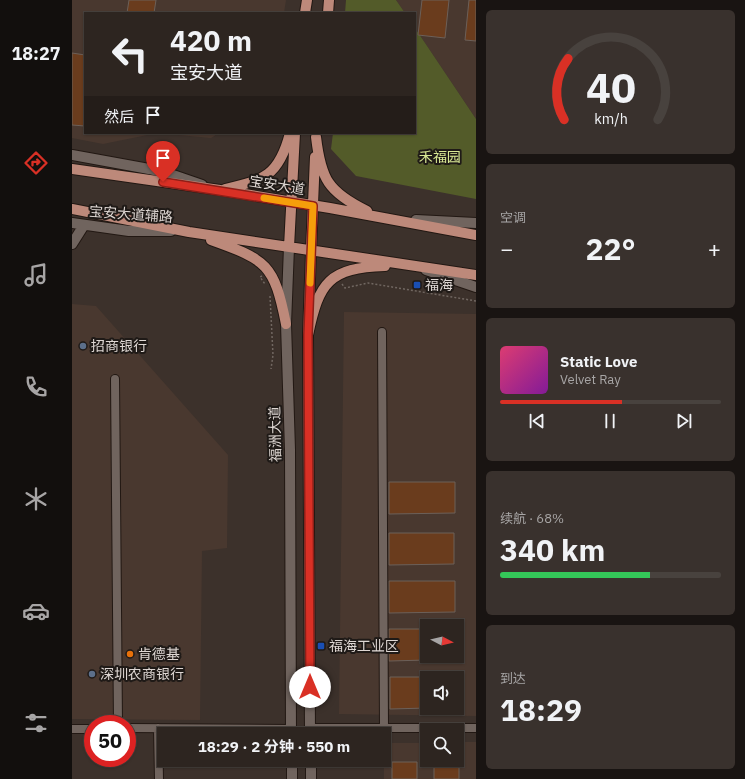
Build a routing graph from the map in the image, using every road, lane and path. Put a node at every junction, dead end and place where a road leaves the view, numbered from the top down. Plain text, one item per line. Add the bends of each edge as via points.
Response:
1 (307, 0) edge
2 (329, 0) edge
3 (305, 12) edge
4 (328, 12) edge
5 (290, 134) edge
6 (294, 134) edge
7 (316, 135) edge
8 (72, 155) edge
9 (72, 169) edge
10 (220, 190) junction
11 (291, 202) junction
12 (313, 206) junction
13 (72, 209) edge
14 (388, 218) junction
15 (72, 223) edge
16 (476, 223) edge
17 (84, 225) junction
18 (189, 232) junction
19 (476, 235) edge
20 (72, 244) edge
21 (289, 247) junction
22 (311, 251) junction
23 (412, 266) junction
24 (263, 274) dead end
25 (476, 275) edge
26 (340, 282) dead end
27 (266, 286) dead end
28 (476, 287) edge
29 (269, 290) dead end
30 (476, 301) edge
31 (286, 324) junction
32 (382, 332) dead end
33 (308, 335) junction
34 (271, 369) dead end
35 (115, 379) dead end
36 (118, 715) edge
37 (291, 727) edge
38 (310, 727) edge
39 (384, 727) edge
40 (136, 728) edge
41 (157, 728) edge
42 (391, 728) edge
43 (476, 728) edge
44 (72, 729) edge
45 (84, 729) edge
46 (158, 767) edge
47 (292, 767) edge
48 (310, 767) edge
49 (158, 779) edge
50 (292, 779) edge
51 (311, 779) edge

1 - 3 main road
2 - 4 main road
5 - 10 main road via 280,161 268,174 254,181
6 - 11 main road, 福洲大道
7 - 12 main road
7 - 14 main road via 321,167 333,189 370,213
8 - 10 main road via 149,169
9 - 10 main road, 宝安大道
10 - 11 main road, 宝安大道
11 - 12 main road, 宝安大道
11 - 21 main road, 福洲大道
12 - 14 main road, 宝安大道
12 - 22 main road
13 - 18 main road
14 - 16 main road
14 - 19 main road, 宝安大道
15 - 17 main road, 宝安大道辅路
17 - 18 main road, 宝安大道辅路 via 129,231
17 - 20 main road
18 - 21 main road
18 - 31 main road via 258,259 272,274
21 - 22 main road
21 - 31 main road, 福洲大道
22 - 23 main road
22 - 33 main road
23 - 25 main road
23 - 28 main road
23 - 33 main road via 359,268 335,276 321,290
24 - 27 path via 260,277
26 - 30 path via 345,288 368,283
29 - 34 path via 273,355
31 - 37 main road, 福洲大道 via 290,450
32 - 39 street
33 - 38 main road
35 - 36 street
40 - 41 street
42 - 43 street
44 - 45 street
46 - 49 street
47 - 50 main road
48 - 51 main road

